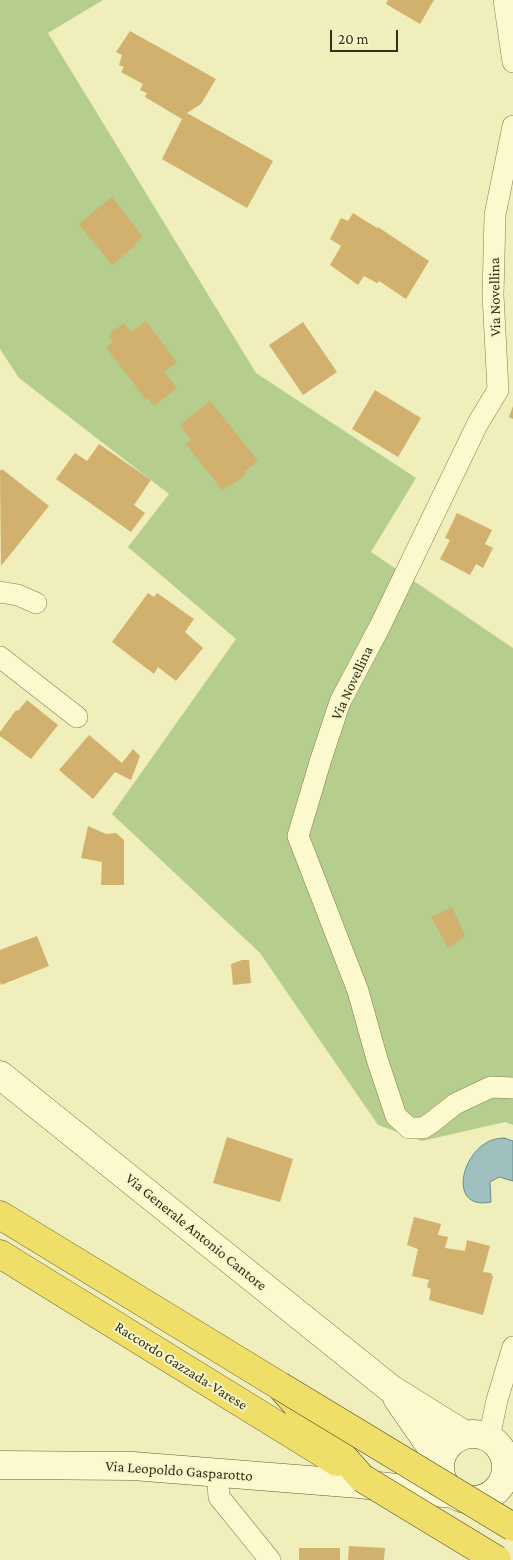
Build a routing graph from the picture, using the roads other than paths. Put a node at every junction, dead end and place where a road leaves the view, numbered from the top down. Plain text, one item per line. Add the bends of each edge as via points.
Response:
1 (504, 0) edge
2 (513, 62) edge
3 (513, 126) edge
4 (0, 592) edge
5 (36, 603) dead end
6 (0, 657) edge
7 (78, 717) dead end
8 (0, 1075) edge
9 (513, 1088) edge
10 (0, 1215) edge
11 (0, 1254) edge
12 (513, 1347) edge
13 (280, 1386) junction
14 (391, 1389) junction
15 (477, 1436) junction
16 (0, 1465) edge
17 (217, 1473) junction
18 (444, 1476) junction
19 (510, 1476) edge
20 (360, 1481) junction
21 (501, 1497) edge
22 (513, 1527) edge
23 (270, 1560) edge
24 (497, 1560) edge

1 - 2 street
3 - 9 street, Via Novellina via 495,215 493,295 498,390 478,423 340,702 298,836 358,991 396,1116 409,1128 423,1128 455,1104 491,1087
4 - 5 street
6 - 7 street
8 - 14 main road, Via Generale Antonio Cantore
10 - 13 highway, Raccordo Gazzada-Varese
11 - 20 highway, Raccordo Gazzada-Varese
12 - 15 street via 497,1400
13 - 20 highway, Raccordo Gazzada-Varese, bridge
13 - 22 highway, Raccordo Gazzada-Varese, bridge
14 - 15 main road, Via Generale Antonio Cantore
14 - 18 main road, Via Generale Antonio Cantore
15 - 18 main road via 457,1438 443,1451
15 - 19 main road, Via Leopoldo Gasparotto via 497,1444
16 - 17 main road, Via Leopoldo Gasparotto via 134,1466
17 - 20 main road, Via Leopoldo Gasparotto
17 - 23 street via 219,1498
18 - 20 main road, Via Leopoldo Gasparotto
18 - 21 main road, Via Leopoldo Gasparotto via 461,1499
19 - 21 main road, Via Leopoldo Gasparotto via 501,1485
20 - 24 highway, Raccordo Gazzada-Varese, bridge

